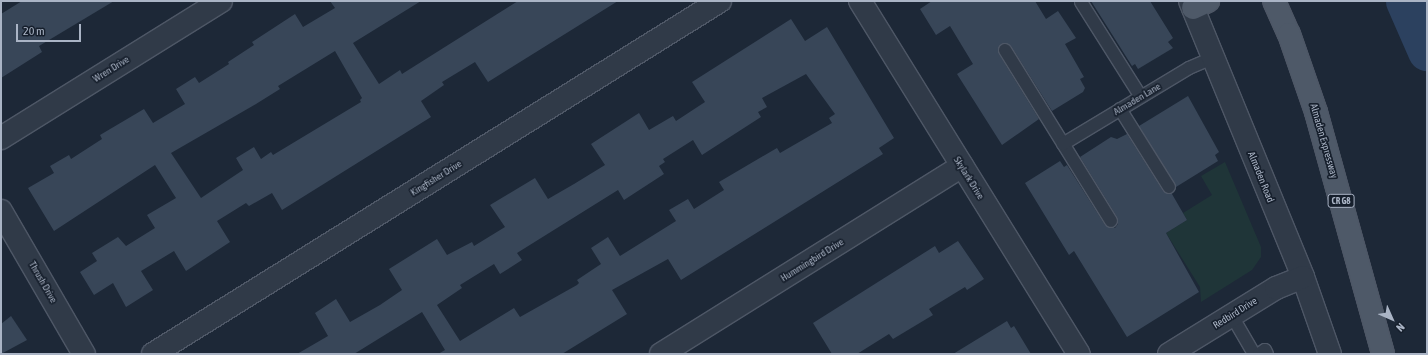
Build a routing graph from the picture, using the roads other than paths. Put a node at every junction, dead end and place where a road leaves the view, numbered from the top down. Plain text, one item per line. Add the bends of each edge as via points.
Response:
1 (220, 1) edge
2 (720, 1) edge
3 (860, 1) edge
4 (1274, 1) edge
5 (1081, 2) dead end
6 (1197, 3) edge
7 (1005, 50) dead end
8 (1213, 58) junction
9 (1141, 97) junction
10 (1120, 110) junction
11 (1, 138) edge
12 (1062, 144) junction
13 (962, 166) junction
14 (1169, 187) dead end
15 (1, 211) edge
16 (1111, 221) dead end
17 (1303, 277) junction
18 (1232, 316) junction
19 (84, 354) edge
20 (153, 354) edge
21 (661, 354) edge
22 (1079, 354) edge
23 (1169, 354) edge
24 (1254, 354) edge
25 (1259, 354) edge
26 (1267, 354) edge
27 (1330, 354) edge
28 (1383, 354) edge

1 - 11 street, Wren Drive
2 - 20 street, Kingfisher Drive
3 - 13 street, Skylark Drive
4 - 28 main road, Almaden Expressway / CR G8 via 1289,34 1316,112
5 - 9 lane
6 - 8 street, Almaden Road
7 - 12 lane
8 - 9 lane, Almaden Lane via 1189,68
8 - 17 street, Almaden Road
9 - 10 lane, Almaden Lane
10 - 12 lane, Almaden Lane
10 - 14 lane
12 - 16 lane
13 - 21 street, Hummingbird Drive
13 - 22 street, Skylark Drive
15 - 19 street, Thrush Drive
17 - 18 street, Redbird Drive via 1276,288
17 - 27 street, Almaden Road
18 - 23 street, Redbird Drive
18 - 24 lane
25 - 26 lane via 1265,350

